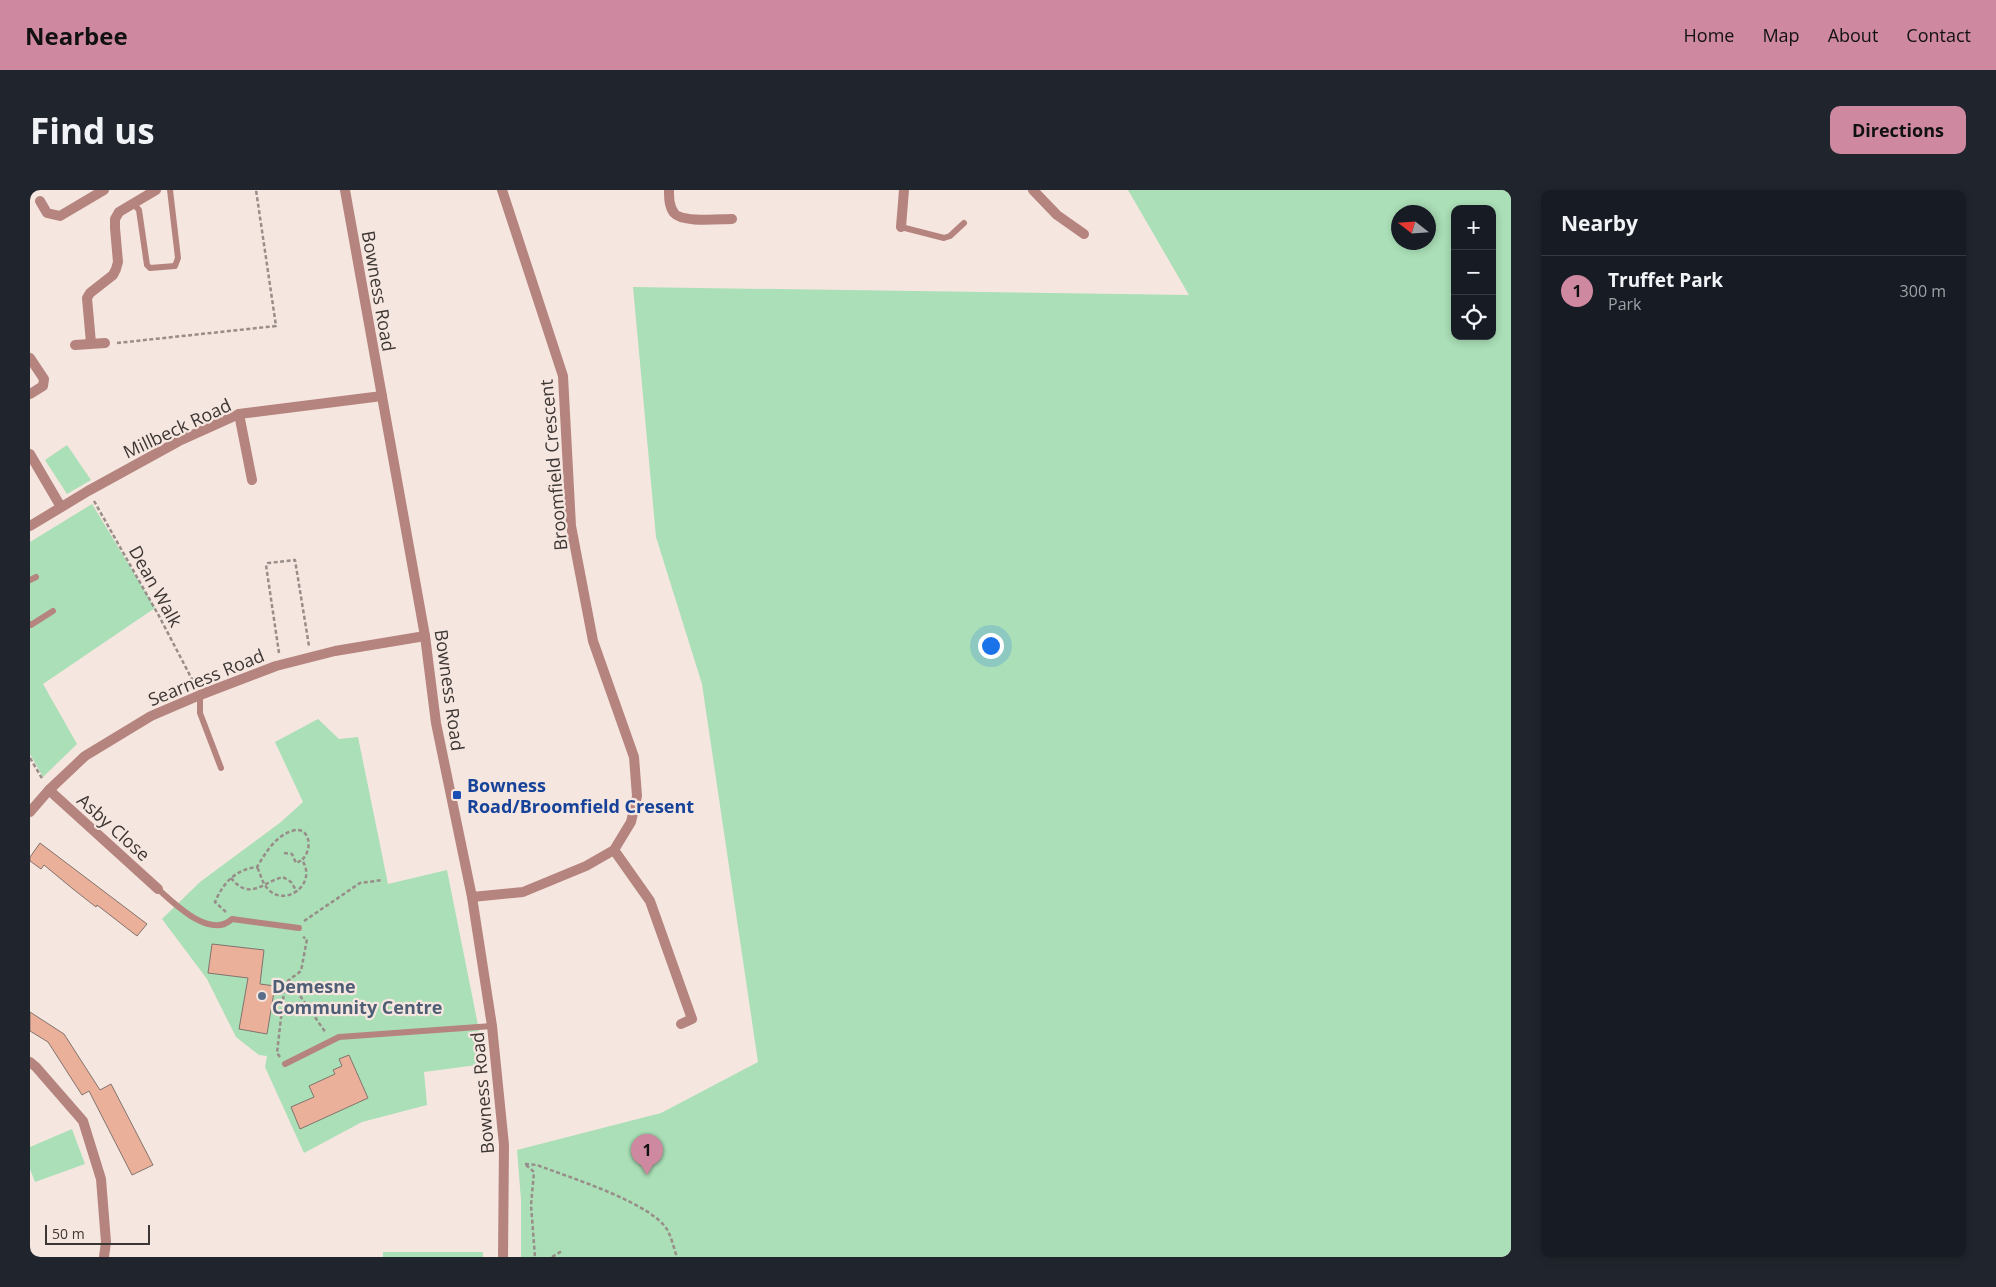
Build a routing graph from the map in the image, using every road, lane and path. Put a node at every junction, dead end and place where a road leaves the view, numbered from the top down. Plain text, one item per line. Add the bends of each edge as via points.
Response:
1 (104, 190) edge
2 (156, 190) edge
3 (170, 190) edge
4 (256, 190) edge
5 (345, 190) edge
6 (502, 190) edge
7 (670, 190) edge
8 (904, 190) edge
9 (1032, 190) edge
10 (40, 201) dead end
11 (134, 202) junction
12 (732, 219) dead end
13 (964, 223) dead end
14 (901, 227) joint
15 (1084, 234) dead end
16 (91, 343) junction
17 (105, 343) dead end
18 (117, 343) dead end
19 (75, 345) dead end
20 (30, 358) edge
21 (30, 394) edge
22 (382, 396) junction
23 (240, 414) junction
24 (30, 454) edge
25 (252, 480) dead end
26 (88, 491) junction
27 (61, 507) junction
28 (30, 526) edge
29 (53, 611) dead end
30 (30, 624) edge
31 (426, 636) junction
32 (310, 657) junction
33 (280, 665) junction
34 (200, 695) junction
35 (30, 758) edge
36 (221, 768) dead end
37 (49, 790) junction
38 (30, 812) edge
39 (614, 850) junction
40 (284, 853) dead end
41 (302, 860) junction
42 (257, 868) junction
43 (231, 878) junction
44 (384, 880) dead end
45 (264, 885) junction
46 (158, 889) joint
47 (297, 892) junction
48 (472, 896) junction
49 (232, 919) junction
50 (299, 928) junction
51 (289, 980) junction
52 (681, 1024) dead end
53 (492, 1026) junction
54 (331, 1041) junction
55 (30, 1062) edge
56 (285, 1064) joint
57 (562, 1251) dead end
58 (104, 1257) edge
59 (503, 1257) edge
60 (535, 1257) edge
61 (552, 1257) edge
62 (677, 1257) edge

1 - 10 street via 60,216 47,214
2 - 11 street
3 - 11 lane via 178,258 175,266 150,268 146,265 139,210
4 - 18 path via 276,326
5 - 22 street, Bowness Road
6 - 39 street, Broomfield Crescent via 563,376 572,535 593,641 634,757 637,796 630,822
7 - 12 street via 669,204 675,214 686,219
8 - 14 street
9 - 15 street via 1057,215
11 - 16 street via 119,212 115,220 116,269 87,298
13 - 14 lane via 944,238
16 - 17 street
16 - 19 street
20 - 21 street via 44,379 43,386
22 - 23 street, Millbeck Road
22 - 31 street, Bowness Road
23 - 25 street
23 - 26 street, Millbeck Road via 179,441
24 - 27 street
26 - 27 street, Millbeck Road
26 - 34 path, Dean Walk
27 - 28 street, Millbeck Road
29 - 30 lane
31 - 32 street, Searness Road
31 - 48 street, Bowness Road via 436,723
32 - 33 street, Searness Road
32 - 33 path via 295,560 268,563
33 - 34 street, Searness Road
34 - 36 lane via 200,713
34 - 37 street, Searness Road via 151,716 85,756
35 - 37 path
37 - 38 street, Searness Road
37 - 46 street, Asby Close
39 - 48 street via 586,866 523,892
39 - 52 street via 650,901 692,1018
40 - 41 path via 292,854 296,863
41 - 42 path via 308,854 310,844 301,831 294,830 274,843
41 - 47 path via 307,873 304,885
42 - 43 path
42 - 45 path
43 - 45 path via 246,890
43 - 49 path via 221,889 216,902
44 - 50 path via 360,883 299,923
45 - 47 path via 282,897
45 - 47 path via 283,877
46 - 49 lane via 187,914 207,924 226,924
48 - 53 street, Bowness Road
49 - 50 lane
50 - 51 path via 298,934 307,939 301,971
51 - 54 path
51 - 56 path via 285,983 277,1053
53 - 54 lane via 339,1037
53 - 59 street, Bowness Road via 504,1145
54 - 56 lane
55 - 58 street via 83,1121 101,1179 106,1242
57 - 61 path
60 - 62 path via 531,1205 534,1172 525,1164 537,1165 626,1199 648,1212 668,1230

